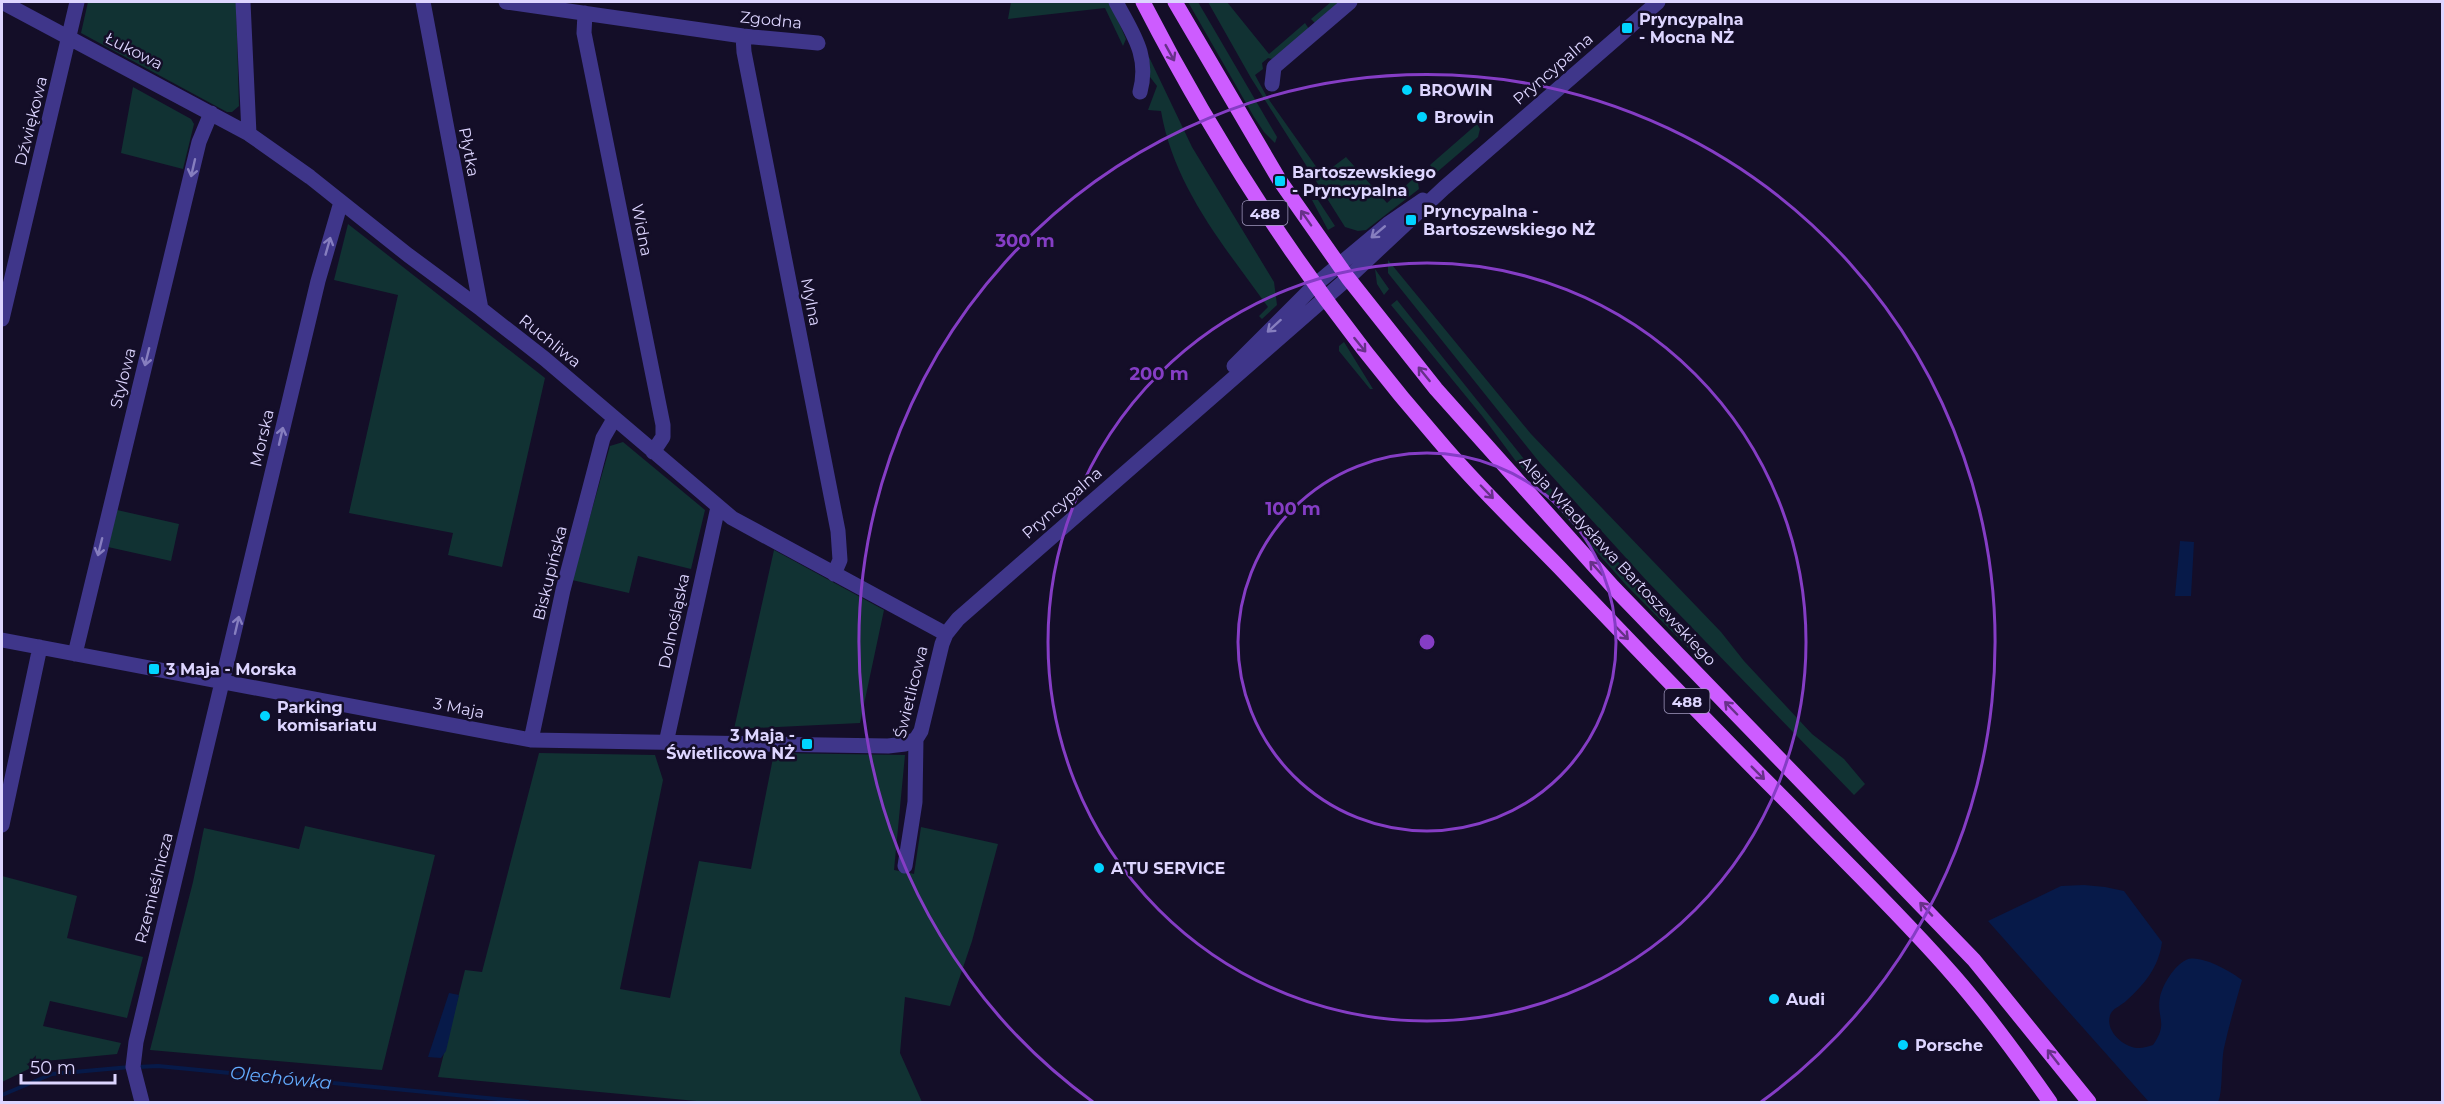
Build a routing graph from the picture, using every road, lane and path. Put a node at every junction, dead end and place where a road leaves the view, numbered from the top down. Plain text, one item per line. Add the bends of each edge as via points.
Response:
1 (2, 2) edge
2 (77, 2) edge
3 (243, 2) edge
4 (423, 2) edge
5 (506, 2) edge
6 (1116, 2) edge
7 (1143, 2) edge
8 (1175, 2) edge
9 (1350, 2) edge
10 (1658, 2) edge
11 (585, 13) junction
12 (743, 36) junction
13 (69, 38) junction
14 (818, 43) dead end
15 (1272, 84) dead end
16 (1140, 92) dead end
17 (211, 112) junction
18 (249, 134) junction
19 (341, 202) junction
20 (1343, 272) junction
21 (1320, 291) junction
22 (481, 309) junction
23 (2, 320) edge
24 (614, 419) junction
25 (653, 452) junction
26 (718, 507) junction
27 (834, 574) junction
28 (946, 633) junction
29 (2, 640) edge
30 (40, 647) junction
31 (75, 654) junction
32 (223, 682) junction
33 (916, 739) junction
34 (531, 740) junction
35 (666, 743) junction
36 (2, 825) edge
37 (905, 866) dead end
38 (142, 1102) edge
39 (2050, 1102) edge
40 (2089, 1102) edge

1 - 13 street, Łukowa
2 - 13 street, Dźwiękowa
3 - 18 street
4 - 22 street, Płytka
5 - 11 street, Zgodna
6 - 16 street via 1143,55
7 -> 21 main road, 488 via 1235,166
20 -> 8 main road, Aleja Władysława Bartoszewskiego / 488 via 1262,152
9 - 15 street via 1274,67
10 - 20 street, Pryncypalna
11 - 12 street, Zgodna
11 - 25 street, Widna via 584,33 663,425 663,436
12 - 14 street, Zgodna
12 - 27 street, Mylna via 838,531 840,560
13 - 17 street, Łukowa
13 - 23 street, Dźwiękowa
17 - 18 street, Łukowa
17 -> 31 street, Stylowa via 199,142
18 - 19 street, Ruchliwa
19 - 22 street, Ruchliwa
32 -> 19 street, Morska via 318,281
20 - 21 street, Pryncypalna
40 -> 20 main road, Aleja Władysława Bartoszewskiego / 488 via 1974,960 1613,586 1442,396
21 - 28 street, Pryncypalna via 1203,403
21 -> 39 main road, 488 via 1441,444 1901,918 1991,1021
22 - 24 street, Ruchliwa
24 - 25 street, Ruchliwa
24 - 34 street, Biskupińska via 603,438 563,590
25 - 26 street, Ruchliwa
26 - 27 street, Ruchliwa
26 - 35 street, Dolnośląska
27 - 28 street, Ruchliwa
28 - 33 street, Świetlicowa
29 - 30 street, 3 Maja
30 - 31 street, 3 Maja
30 - 36 street
31 - 32 street, 3 Maja
32 - 34 street, 3 Maja
32 - 38 street, Rzemieślnicza via 134,1055 134,1078
33 - 35 street, 3 Maja via 888,746
33 - 37 street, Świetlicowa via 915,802
34 - 35 street, 3 Maja

